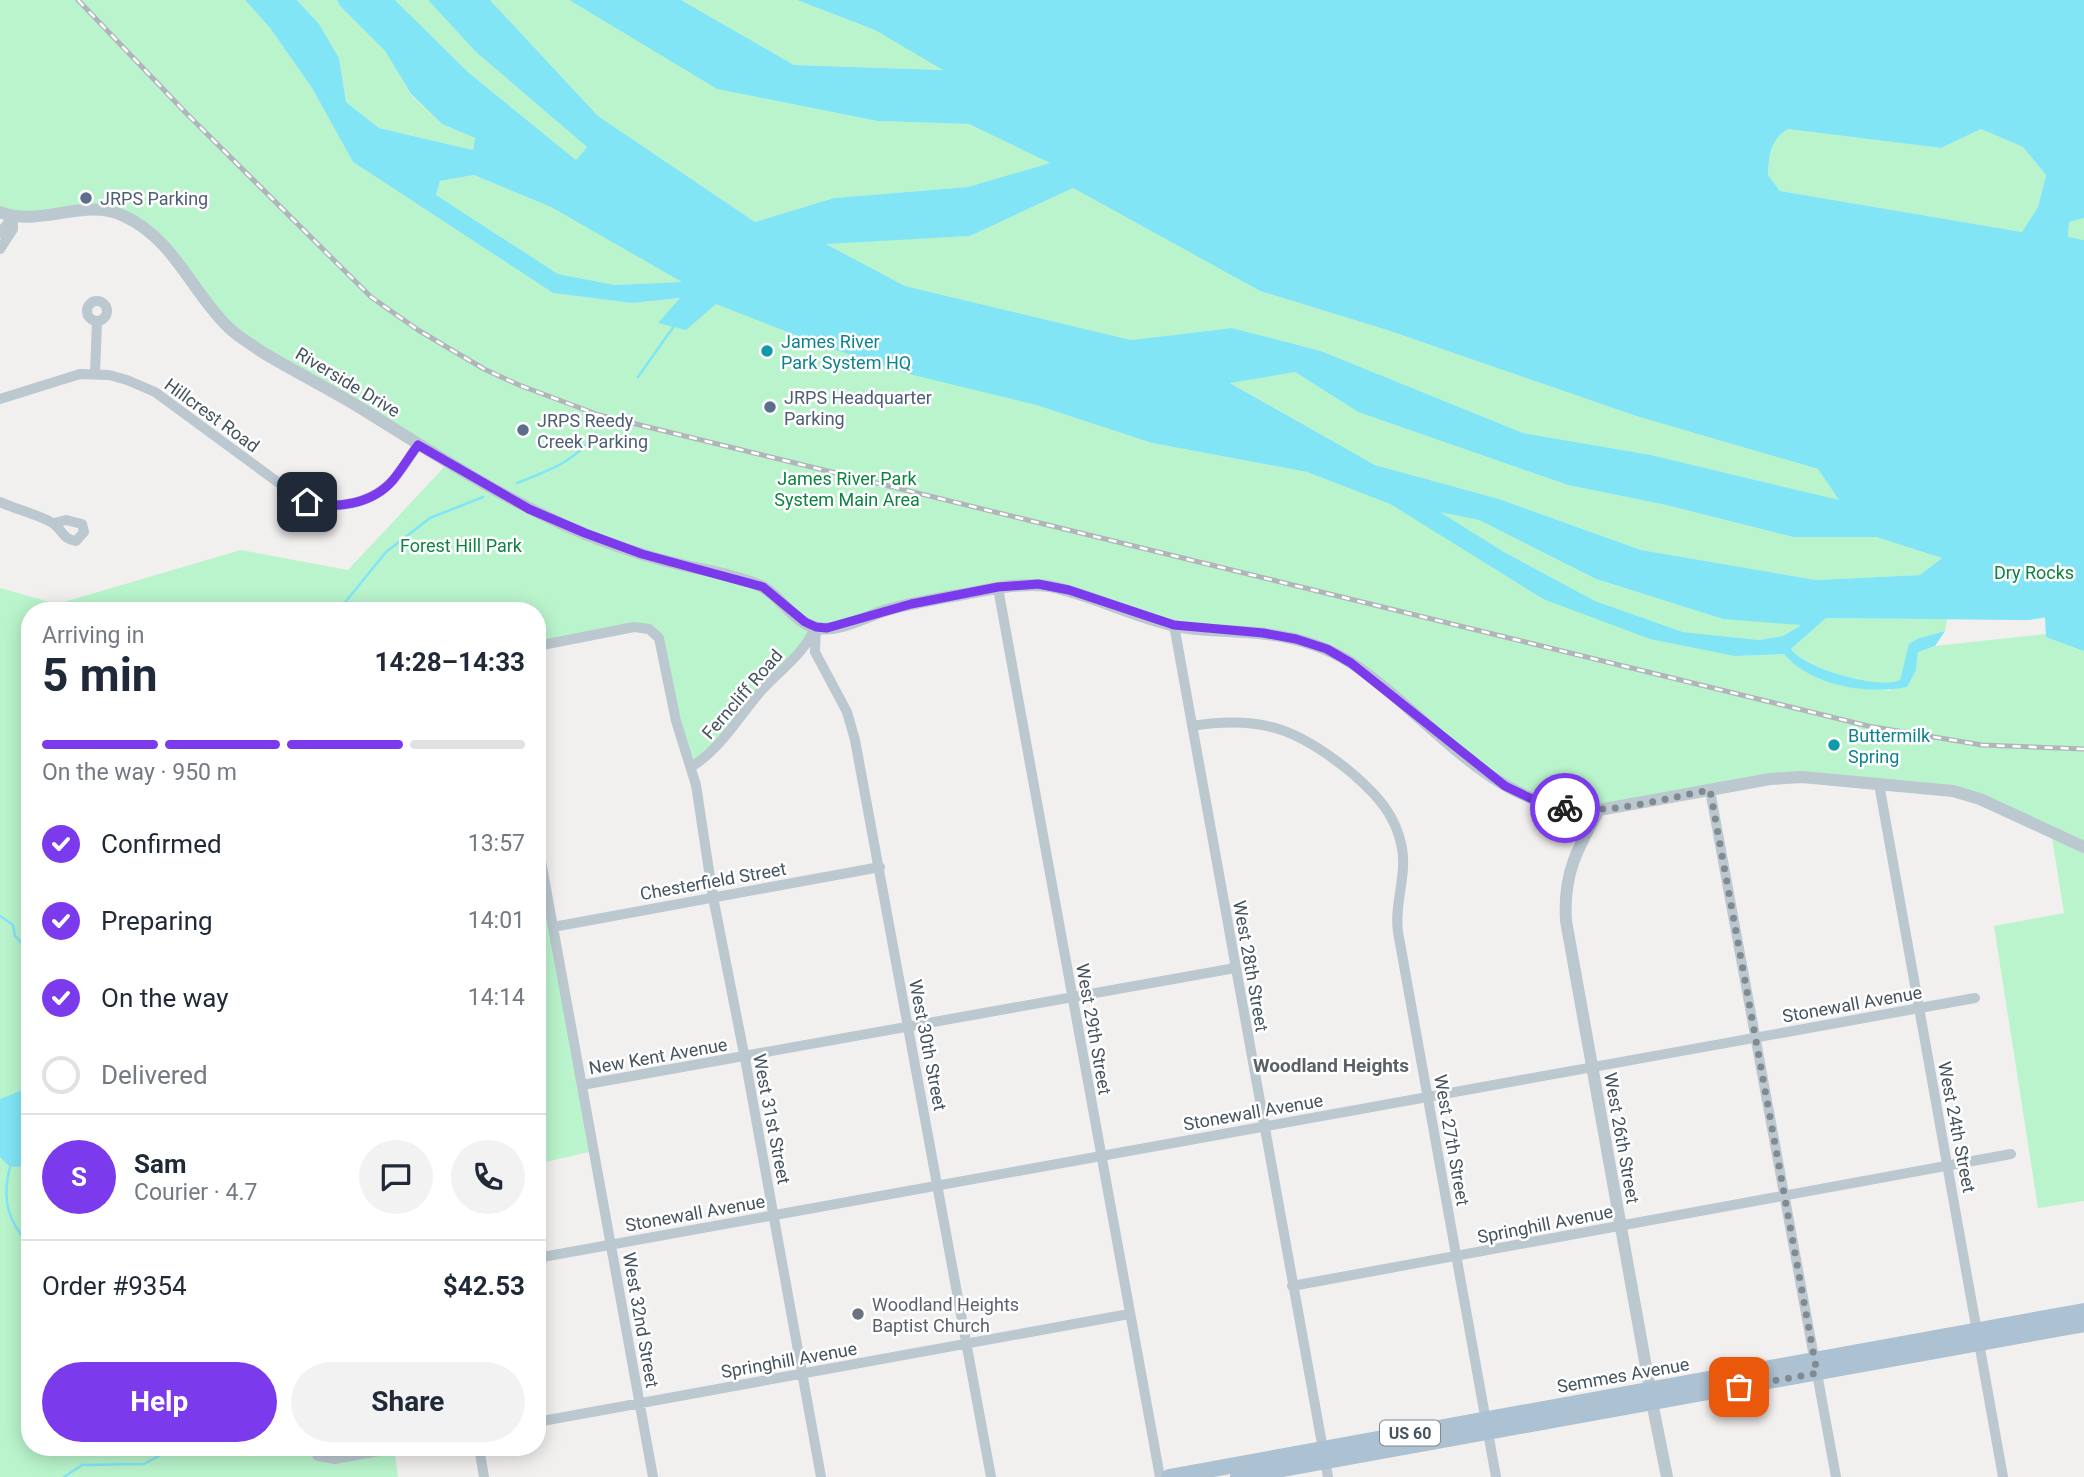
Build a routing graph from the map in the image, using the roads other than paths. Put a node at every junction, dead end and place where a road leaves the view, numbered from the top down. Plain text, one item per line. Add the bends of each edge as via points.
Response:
1 (0, 212) edge
2 (13, 217) junction
3 (0, 233) edge
4 (0, 249) edge
5 (97, 321) dead end
6 (95, 374) junction
7 (0, 399) edge
8 (418, 445) junction
9 (0, 502) edge
10 (54, 523) dead end
11 (998, 587) junction
12 (1174, 625) junction
13 (816, 627) junction
14 (546, 644) edge
15 (1192, 726) junction
16 (691, 767) junction
17 (1879, 783) junction
18 (1710, 790) junction
19 (1599, 810) junction
20 (2084, 847) edge
21 (880, 867) junction
22 (546, 888) edge
23 (713, 897) junction
24 (553, 927) junction
25 (1235, 968) junction
26 (1072, 996) junction
27 (1975, 998) dead end
28 (1918, 1008) junction
29 (908, 1027) junction
30 (1755, 1037) junction
31 (745, 1056) junction
32 (1591, 1067) junction
33 (582, 1085) junction
34 (1429, 1097) junction
35 (1264, 1126) junction
36 (2011, 1154) dead end
37 (1102, 1156) junction
38 (1948, 1166) junction
39 (938, 1186) junction
40 (1784, 1196) junction
41 (774, 1215) junction
42 (1620, 1226) junction
43 (611, 1245) junction
44 (546, 1256) edge
45 (1458, 1257) junction
46 (1292, 1286) junction
47 (2084, 1311) edge
48 (1129, 1314) junction
49 (2084, 1324) edge
50 (1979, 1337) junction
51 (966, 1345) junction
52 (1816, 1366) junction
53 (803, 1375) junction
54 (1651, 1396) junction
55 (639, 1404) junction
56 (546, 1420) edge
57 (1487, 1426) junction
58 (327, 1456) edge
59 (351, 1456) edge
60 (480, 1456) edge
61 (1326, 1462) edge
62 (484, 1477) edge
63 (653, 1477) edge
64 (821, 1477) edge
65 (991, 1477) edge
66 (1160, 1477) edge
67 (1169, 1477) edge
68 (1238, 1477) edge
69 (1496, 1477) edge
70 (1667, 1477) edge
71 (1836, 1477) edge
72 (2003, 1477) edge

1 - 2 street, Riverside Drive
2 - 3 street
2 - 4 street via 13,229
2 - 8 street, Riverside Drive via 97,209 133,220 172,253 229,329
5 - 6 street
6 - 7 street, Hillcrest Road via 80,374
6 - 8 street, Hillcrest Road via 155,392 298,497 323,506 378,493 393,481
8 - 13 street, Riverside Drive via 529,509 585,533 642,554 763,587
9 - 10 street
11 - 12 street via 1058,588
11 - 13 street via 900,607 832,628
11 - 26 street, West 29th Street
12 - 15 street, West 28th Street
12 - 19 street via 1279,636 1327,649 1364,672 1505,786 1553,806
13 - 16 street, Ferncliff Road via 802,650 744,710 714,751
13 - 21 street, West 30th Street via 814,652 851,723
14 - 16 street, Ferncliff Road via 634,627 654,631 661,642 676,721
15 - 25 street, West 28th Street
15 - 34 street, West 27th Street via 1237,721 1291,733 1330,755 1376,795 1395,824 1404,870 1396,914 1398,932
16 - 23 street, West 31st Street
17 - 18 street via 1792,777
17 - 20 street via 1964,794
17 - 28 street, West 24th Street
18 - 19 street
18 - 30 street
19 - 32 street, West 26th Street via 1572,861 1565,901
21 - 23 street, Chesterfield Street
21 - 29 street, West 30th Street
22 - 24 street, West 32nd Street
23 - 24 street, Chesterfield Street
23 - 31 street, West 31st Street
24 - 33 street, West 32nd Street
25 - 26 street, New Kent Avenue
25 - 35 street, West 28th Street
26 - 29 street, New Kent Avenue
26 - 37 street, West 29th Street
27 - 28 street, Stonewall Avenue
28 - 30 street, Stonewall Avenue
28 - 38 street, West 24th Street
29 - 31 street, New Kent Avenue
29 - 39 street, West 30th Street
30 - 32 street, Stonewall Avenue
30 - 40 street
31 - 33 street, New Kent Avenue
31 - 41 street, West 31st Street
32 - 34 street, Stonewall Avenue
32 - 42 street, West 26th Street
33 - 43 street, West 32nd Street
34 - 35 street, Stonewall Avenue
34 - 45 street, West 27th Street
35 - 37 street, Stonewall Avenue
35 - 46 street, West 28th Street
36 - 38 street, Springhill Avenue
37 - 39 street, Stonewall Avenue
37 - 48 street, West 29th Street
38 - 40 street, Springhill Avenue
38 - 50 street, West 24th Street
39 - 41 street, Stonewall Avenue
39 - 51 street, West 30th Street
40 - 42 street, Springhill Avenue
40 - 52 street
41 - 43 street, Stonewall Avenue
41 - 53 street, West 31st Street
42 - 45 street, Springhill Avenue
42 - 54 street, West 26th Street
43 - 44 street, Stonewall Avenue
43 - 55 street, West 32nd Street
45 - 46 street, Springhill Avenue
45 - 57 street, West 27th Street
46 - 61 street, West 28th Street
47 - 50 main road, Semmes Avenue / US 60
48 - 51 street, Springhill Avenue
48 - 66 street, West 29th Street
49 - 50 main road, Semmes Avenue / US 60
50 - 52 main road, Semmes Avenue / US 60
50 - 72 street, West 24th Street
51 - 53 street, Springhill Avenue
51 - 65 street, West 30th Street
52 - 54 main road, Semmes Avenue / US 60
52 - 71 street
53 - 55 street, Springhill Avenue
53 - 64 street, West 31st Street
54 - 57 main road, Semmes Avenue / US 60
54 - 70 street, West 26th Street
55 - 56 street, Springhill Avenue
55 - 63 street, West 32nd Street
57 - 61 main road, Semmes Avenue / US 60
57 - 69 street, West 27th Street
58 - 59 street
60 - 62 street
61 - 67 main road, Semmes Avenue / US 60
61 - 68 main road, Semmes Avenue / US 60

